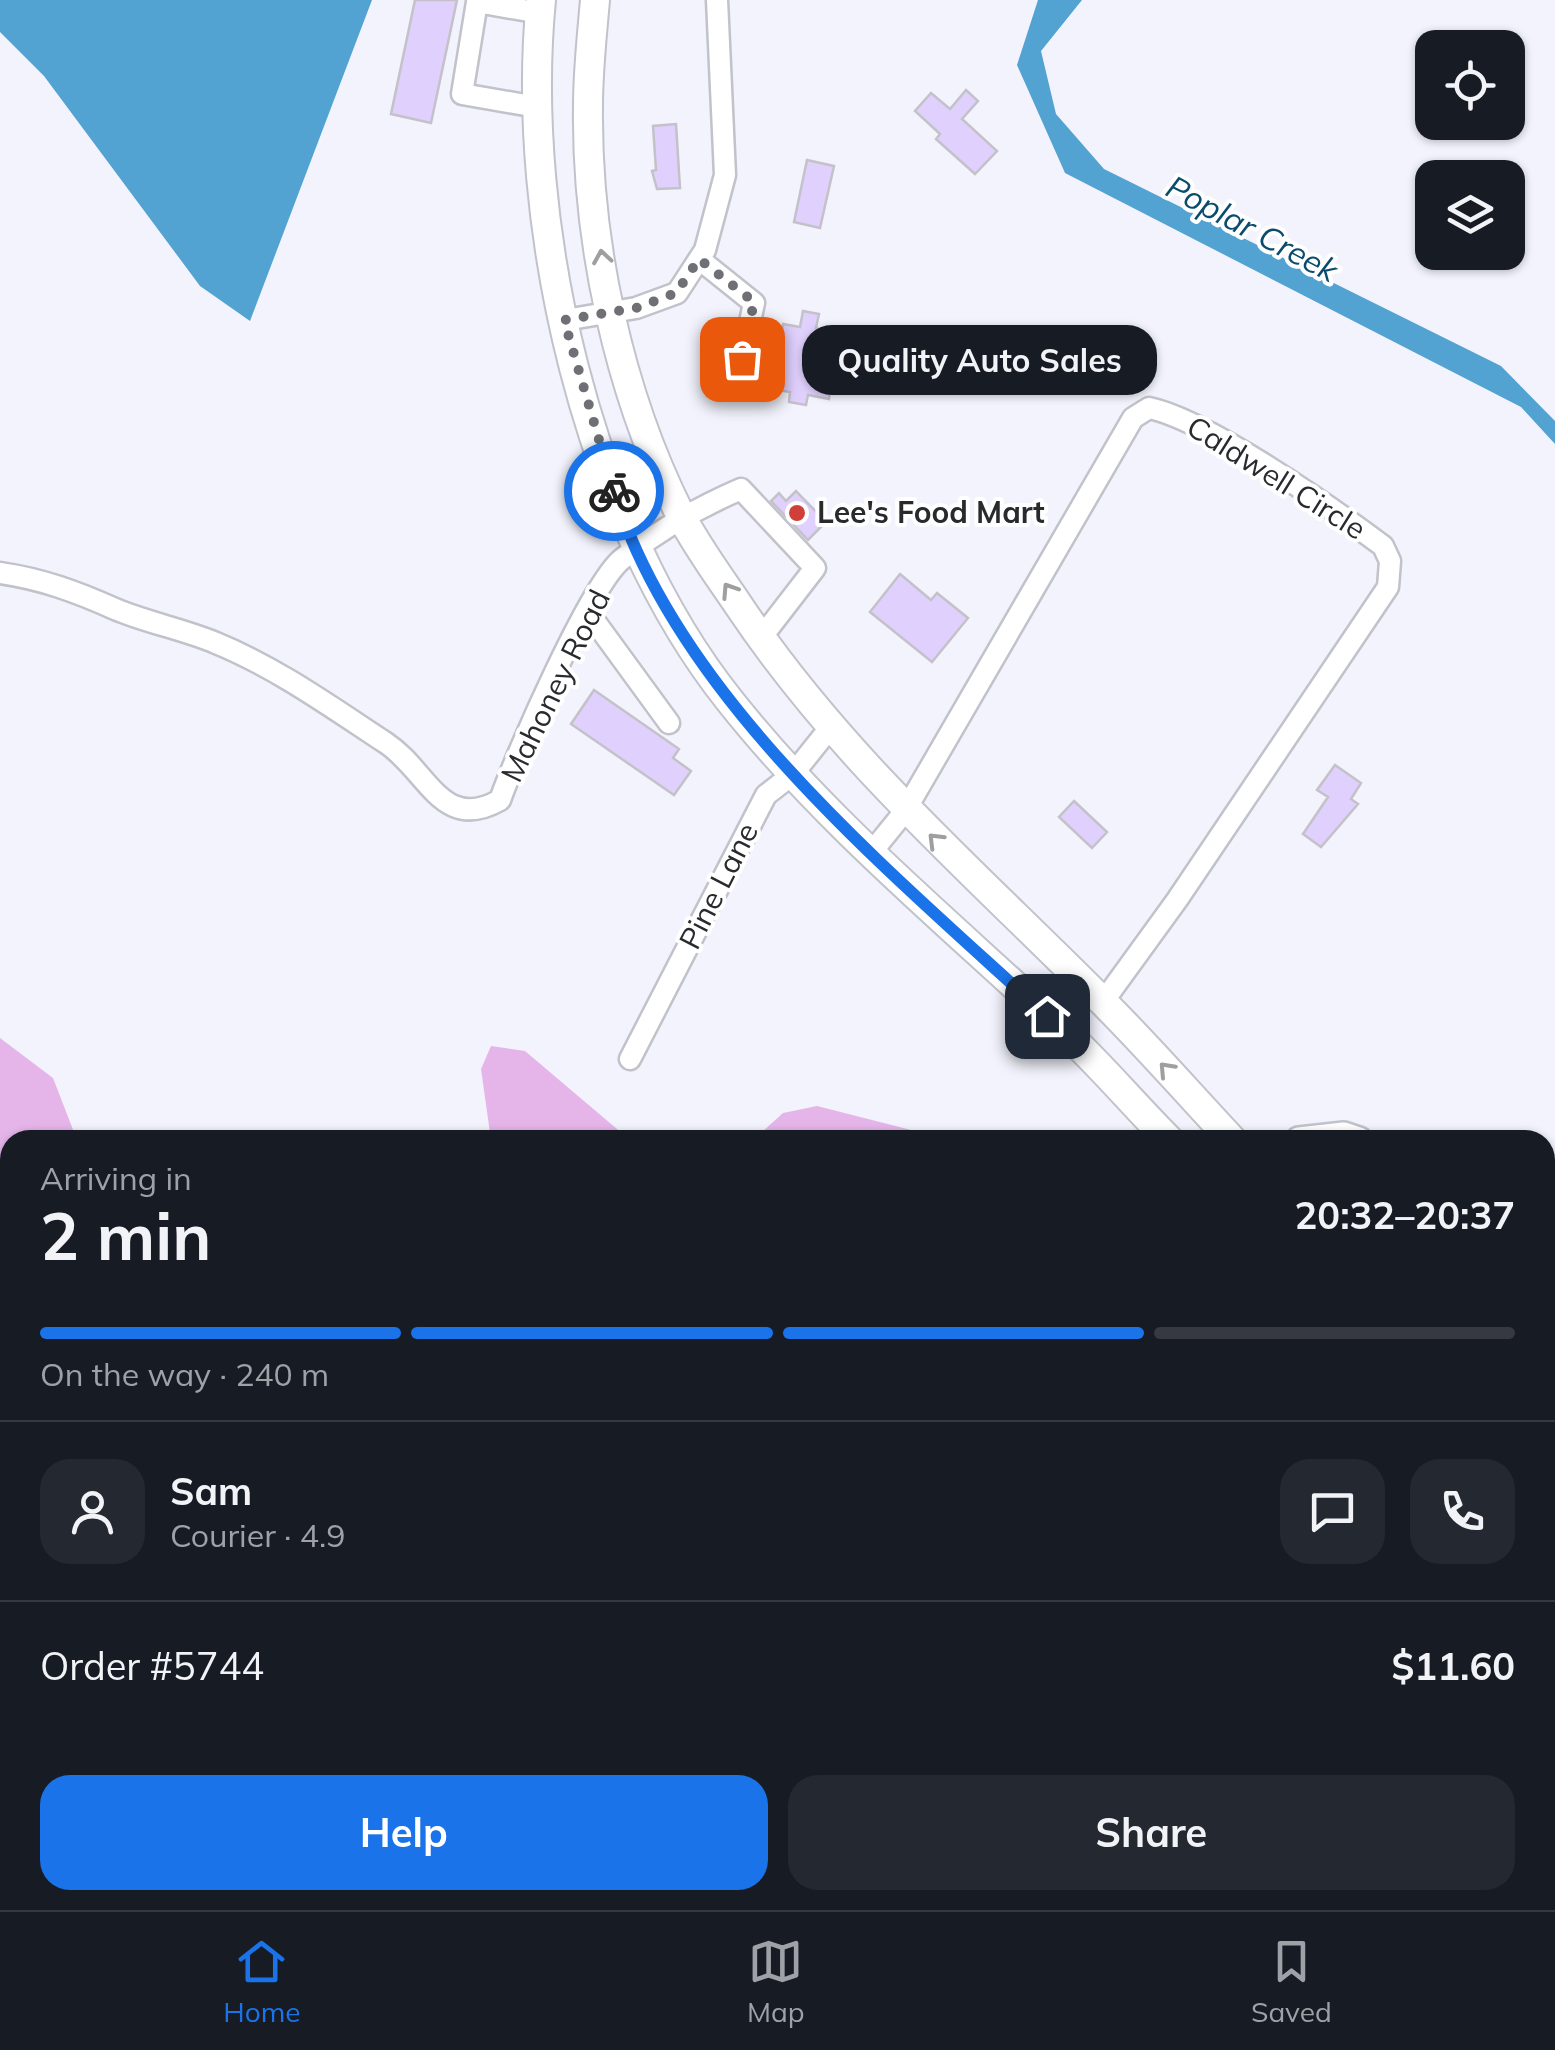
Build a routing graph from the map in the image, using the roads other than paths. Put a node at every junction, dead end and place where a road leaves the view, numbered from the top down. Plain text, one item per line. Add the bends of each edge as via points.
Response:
1 (594, 0) edge
2 (717, 0) edge
3 (541, 6) edge
4 (536, 107) junction
5 (699, 259) junction
6 (611, 312) junction
7 (564, 320) junction
8 (736, 387) dead end
9 (680, 515) junction
10 (637, 550) junction
11 (0, 574) edge
12 (588, 612) junction
13 (760, 638) junction
14 (669, 723) dead end
15 (829, 728) junction
16 (794, 774) junction
17 (905, 810) junction
18 (870, 853) junction
19 (1103, 1002) junction
20 (630, 1059) dead end
21 (1159, 1130) edge
22 (1223, 1130) edge

6 -> 1 highway via 594,208 588,107
2 - 5 street via 726,175
3 - 4 highway
3 - 4 street via 477,2 462,94
4 - 7 highway via 544,214
5 - 6 street via 676,293
5 - 8 street via 754,302
6 - 7 street
6 - 9 highway
7 - 10 highway
9 - 10 street, Mahoney Road
13 -> 9 highway
9 - 13 street, Mahoney Road via 741,489 815,568
10 - 12 street, Mahoney Road via 619,561
10 - 16 highway via 729,700
11 - 12 street, Mahoney Road via 78,589 271,668 392,748 453,808 469,812 500,800
12 - 14 street
13 - 15 highway
15 - 16 street, Pine Lane
15 - 17 highway
16 - 18 highway
16 - 20 street, Pine Lane via 766,794
17 - 18 street, Caldwell Circle
19 -> 17 highway
17 - 19 street, Caldwell Circle via 1116,442 1150,408 1208,432 1383,546 1390,561 1388,587
18 - 21 highway via 1072,1039
22 -> 19 highway

